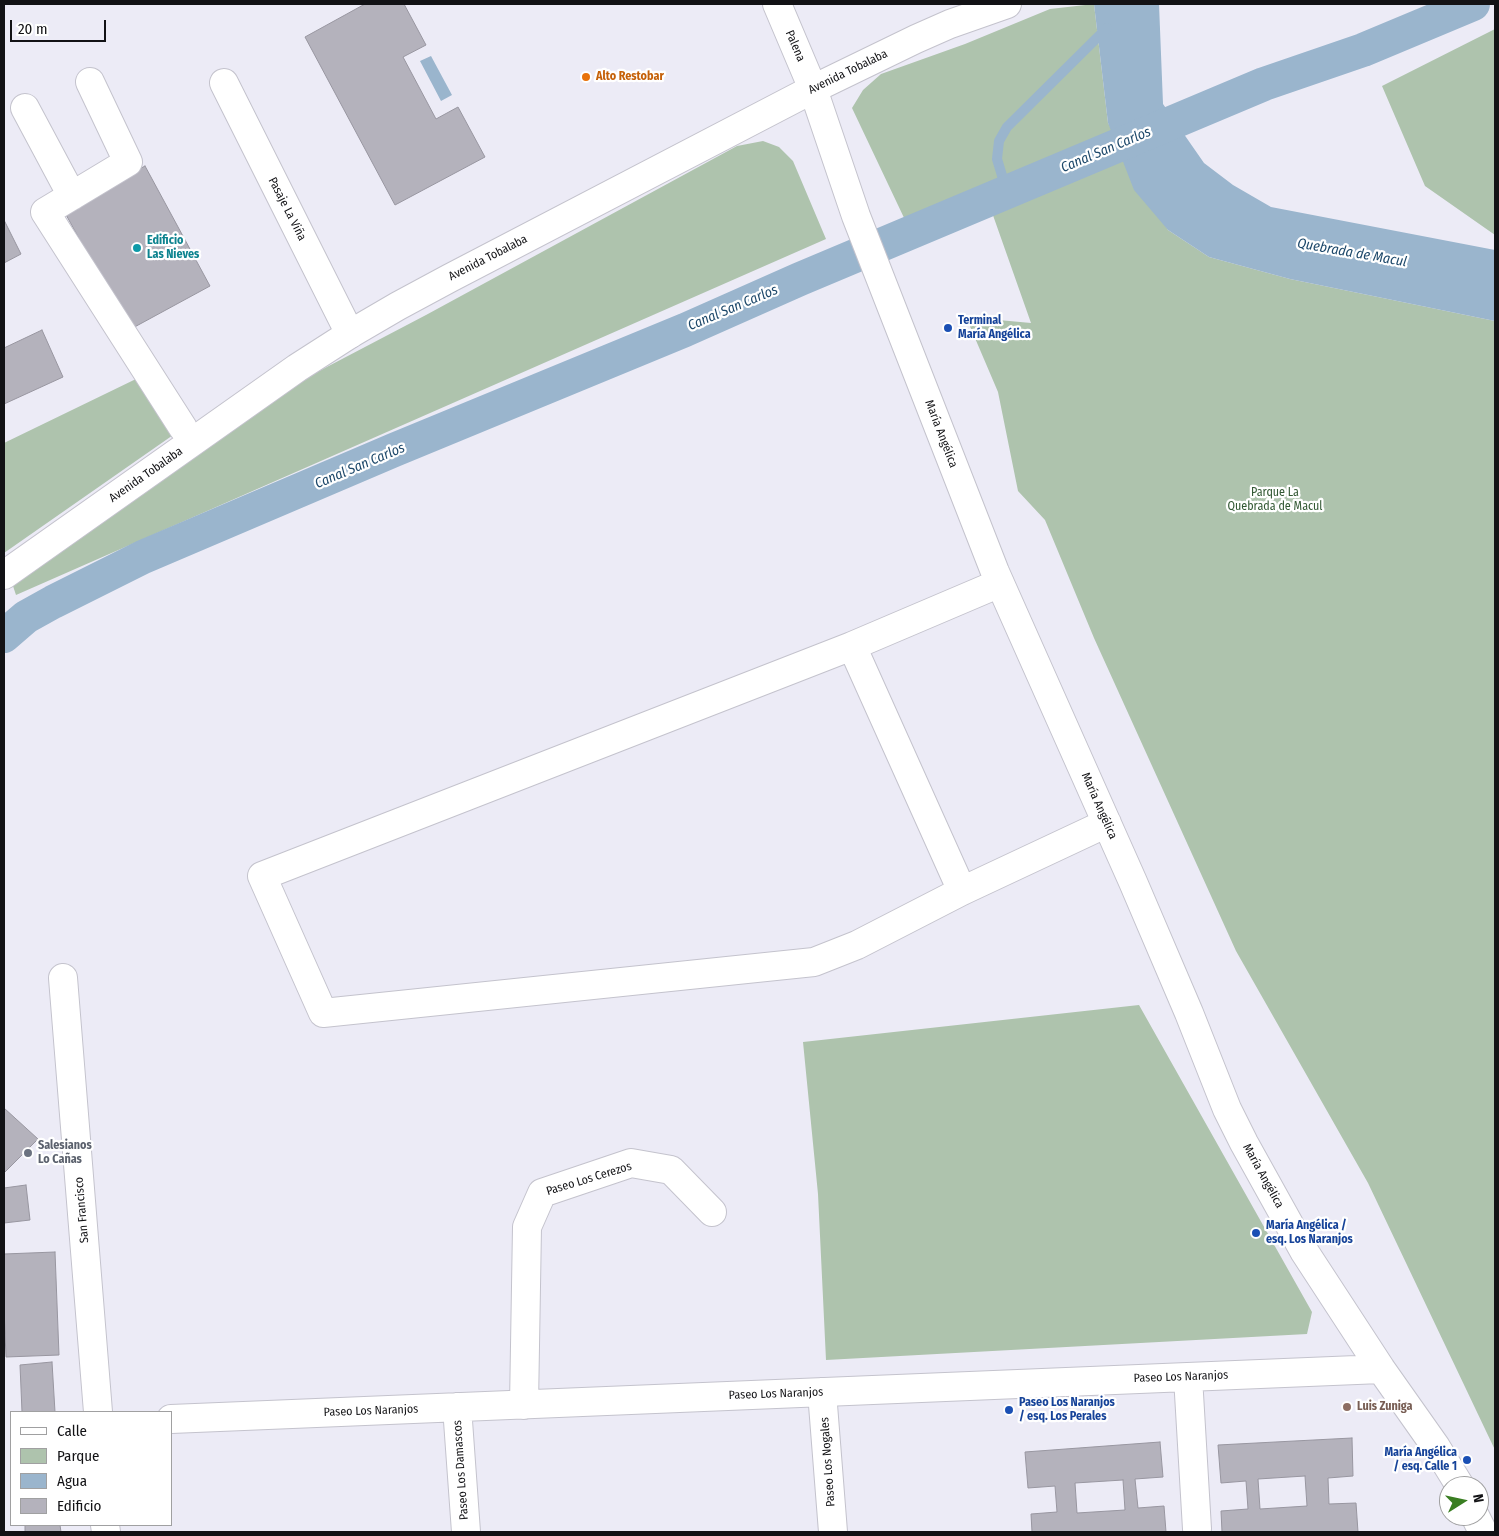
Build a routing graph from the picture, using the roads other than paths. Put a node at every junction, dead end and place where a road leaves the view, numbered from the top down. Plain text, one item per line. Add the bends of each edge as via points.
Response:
1 (777, 4) edge
2 (1007, 4) edge
3 (90, 82) dead end
4 (224, 84) dead end
5 (813, 89) junction
6 (25, 108) dead end
7 (72, 196) junction
8 (350, 334) junction
9 (183, 428) dead end
10 (7, 566) edge
11 (1000, 583) junction
12 (852, 646) junction
13 (1107, 823) junction
14 (962, 891) junction
15 (63, 978) dead end
16 (712, 1212) dead end
17 (1381, 1369) junction
18 (1188, 1377) junction
19 (822, 1392) junction
20 (524, 1405) junction
21 (457, 1407) junction
22 (98, 1411) edge
23 (172, 1419) edge
24 (1454, 1476) edge
25 (1197, 1530) dead end
26 (466, 1532) edge
27 (833, 1532) edge

1 - 5 street, Palena
2 - 5 street, Avenida Tobalaba via 933,31
3 - 7 street via 128,162
4 - 8 street, Pasaje La Viña
5 - 8 street, Avenida Tobalaba via 450,278
5 - 11 street, María Angélica via 856,216
6 - 7 street
7 - 9 street via 45,212
8 - 10 street, Avenida Tobalaba
11 - 12 street
11 - 13 street, María Angélica
12 - 14 street
12 - 14 street via 262,876 323,1013 814,962 857,945
13 - 14 street
13 - 17 street, María Angélica via 1244,1143 1304,1251
15 - 22 street, San Francisco
16 - 20 street, Paseo Los Cerezos via 671,1170 631,1163 542,1192 527,1227
17 - 18 street, Paseo Los Naranjos
17 - 24 street, María Angélica
18 - 19 street, Paseo Los Naranjos
18 - 25 street
19 - 20 street, Paseo Los Naranjos
19 - 27 street, Paseo Los Nogales
20 - 21 street, Paseo Los Naranjos
21 - 23 street, Paseo Los Naranjos
21 - 26 street, Paseo Los Damascos

